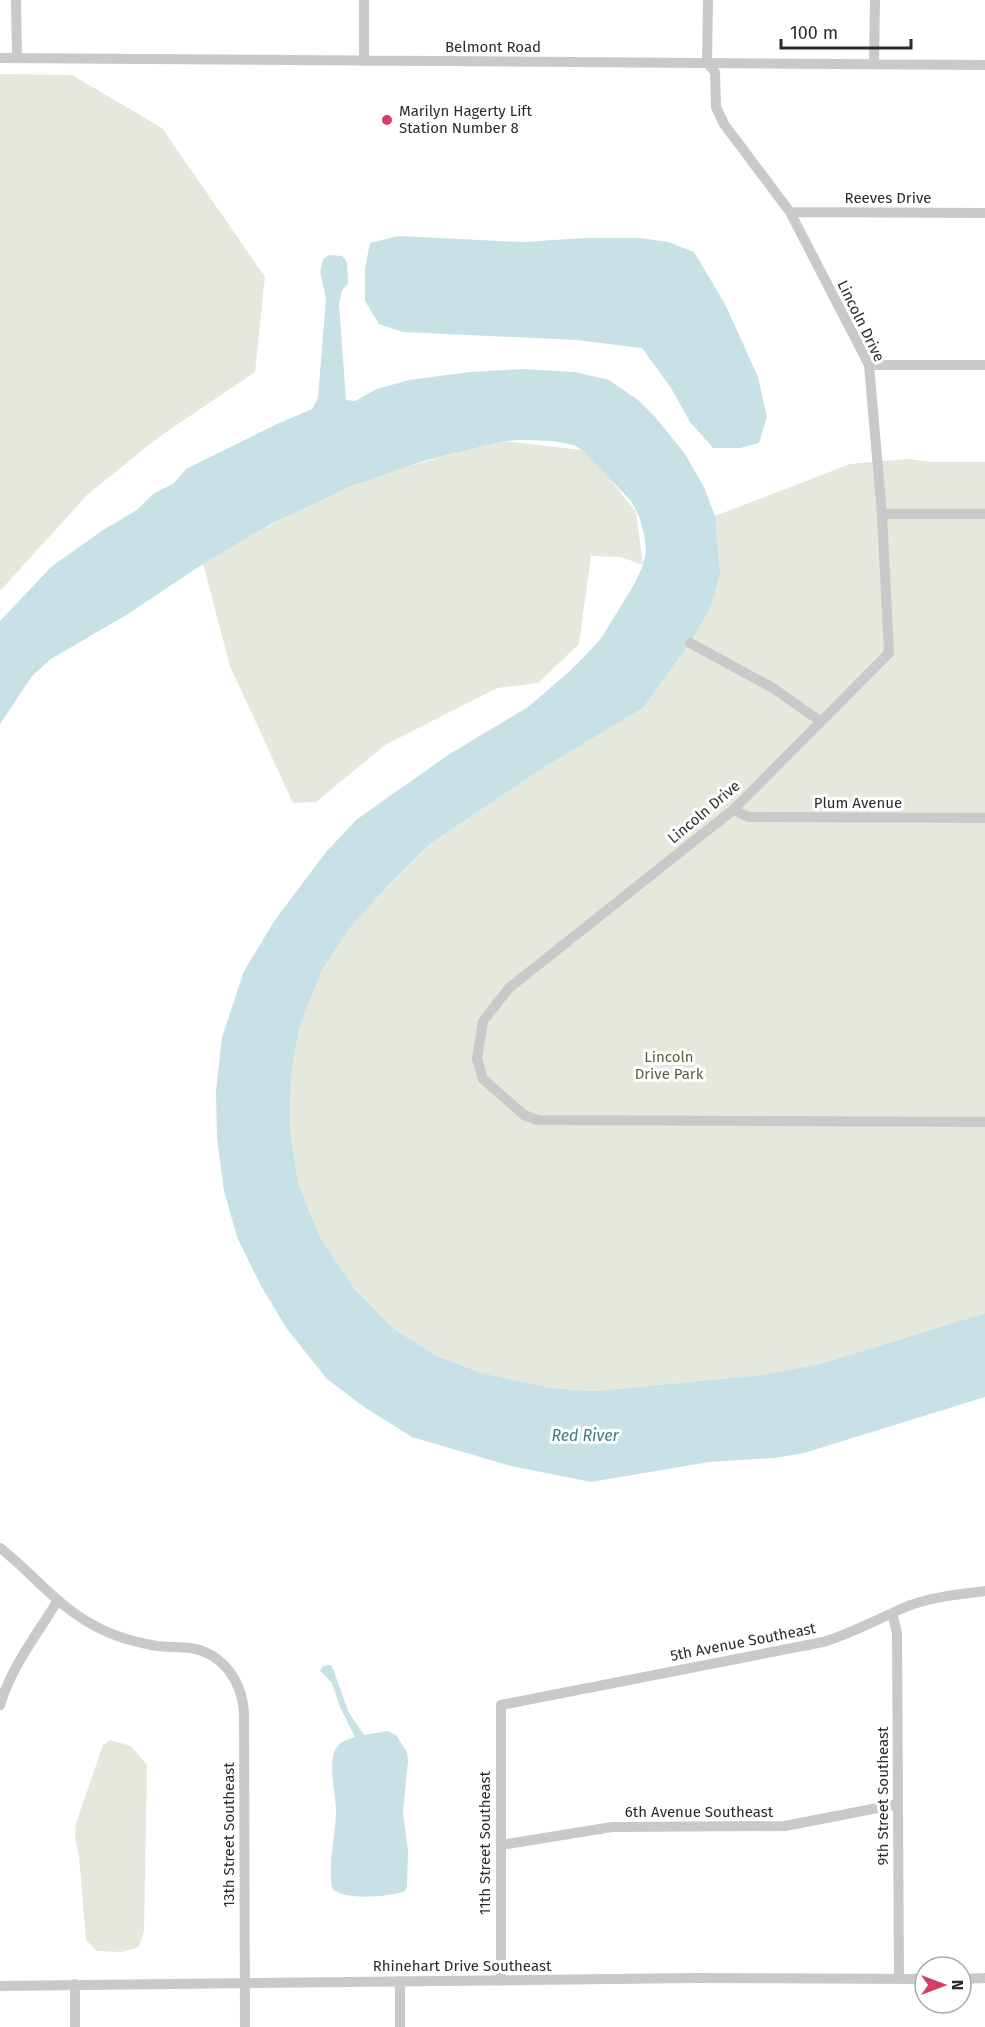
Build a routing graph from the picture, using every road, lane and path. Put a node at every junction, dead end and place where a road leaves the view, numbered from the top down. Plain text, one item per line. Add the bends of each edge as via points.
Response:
1 (16, 0) edge
2 (364, 0) edge
3 (708, 0) edge
4 (875, 0) edge
5 (0, 58) edge
6 (17, 58) junction
7 (364, 61) junction
8 (707, 63) junction
9 (874, 64) junction
10 (985, 65) edge
11 (790, 212) junction
12 (985, 213) edge
13 (869, 365) junction
14 (985, 365) edge
15 (882, 514) junction
16 (985, 514) edge
17 (690, 643) dead end
18 (820, 721) junction
19 (733, 810) junction
20 (985, 818) edge
21 (985, 1122) edge
22 (0, 1548) edge
23 (985, 1591) edge
24 (58, 1600) junction
25 (892, 1613) junction
26 (0, 1705) edge
27 (501, 1705) joint
28 (898, 1804) junction
29 (501, 1845) junction
30 (899, 1979) junction
31 (913, 1979) edge
32 (501, 1981) junction
33 (244, 1982) junction
34 (400, 1982) junction
35 (75, 1984) junction
36 (0, 1986) edge
37 (75, 2027) edge
38 (244, 2027) edge
39 (400, 2027) edge

1 - 6 street
2 - 7 street
3 - 8 street, Lincoln Drive
4 - 9 street
5 - 6 street, Belmont Road
6 - 7 street, Belmont Road
7 - 8 street, Belmont Road
8 - 9 street, Belmont Road
8 - 11 street, Lincoln Drive via 715,72 716,107 724,124
9 - 10 street, Belmont Road
11 - 12 street, Reeves Drive
11 - 13 street, Lincoln Drive
13 - 14 street
13 - 15 street, Lincoln Drive
15 - 16 street
15 - 18 street, Lincoln Drive via 889,653
17 - 18 street via 773,688
18 - 19 street, Lincoln Drive
19 - 20 street, Plum Avenue via 749,817
19 - 21 street, Lincoln Drive via 509,988 483,1021 477,1059 483,1078 524,1115 538,1120
22 - 24 street
23 - 25 street, 5th Avenue Southeast via 924,1601
24 - 26 street via 13,1674
24 - 33 street, 13th Street Southeast via 88,1622 119,1637 211,1655 234,1676 243,1701
25 - 27 street, 5th Avenue Southeast via 823,1642
25 - 28 street, 9th Street Southeast via 897,1634
27 - 29 street, 11th Street Southeast
28 - 29 street, 6th Avenue Southeast via 785,1826 612,1827
28 - 30 street, 9th Street Southeast
29 - 32 street, 11th Street Southeast
30 - 31 street, Rhinehart Drive Southeast
30 - 32 street, Rhinehart Drive Southeast
32 - 34 street, Rhinehart Drive Southeast
33 - 34 street, Rhinehart Drive Southeast
33 - 35 street, Rhinehart Drive Southeast
33 - 38 street, 13th Street Southeast
34 - 39 street
35 - 36 street, Rhinehart Drive Southeast
35 - 37 street

